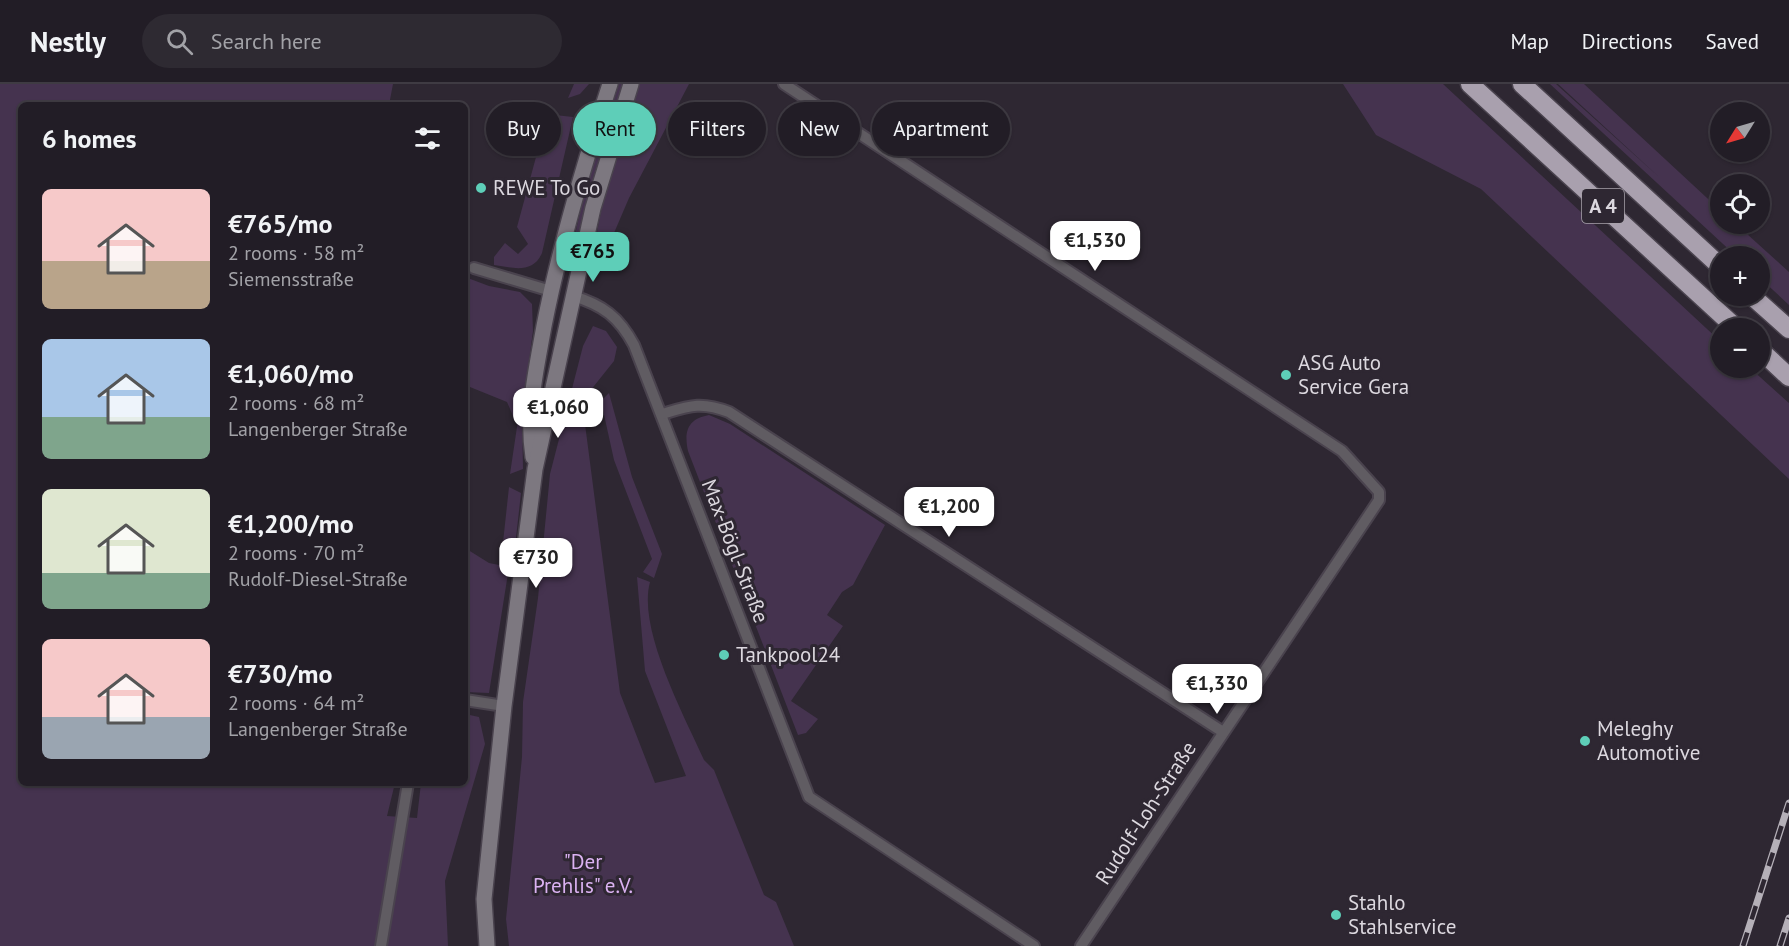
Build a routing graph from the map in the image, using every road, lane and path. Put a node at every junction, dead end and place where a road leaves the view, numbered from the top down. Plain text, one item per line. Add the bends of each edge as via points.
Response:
1 (610, 84) edge
2 (632, 84) edge
3 (784, 84) edge
4 (1470, 84) edge
5 (1522, 84) edge
6 (1710, 257) edge
7 (474, 268) dead end
8 (551, 291) junction
9 (573, 296) junction
10 (1763, 306) edge
11 (1725, 318) edge
12 (1789, 329) edge
13 (1770, 359) edge
14 (1789, 377) edge
15 (662, 414) junction
16 (535, 469) junction
17 (468, 700) edge
18 (504, 706) junction
19 (1223, 732) junction
20 (408, 786) edge
21 (381, 946) edge
22 (487, 946) edge
23 (1034, 946) edge
24 (1081, 946) edge

1 - 8 main road
2 - 9 main road via 593,208
3 - 19 street, Rudolf-Loh-Straße via 1341,451 1379,492 1379,500
4 - 11 highway, A 4
5 - 6 highway, A 4
7 - 8 street
8 - 9 main road
8 - 16 main road via 530,400
9 - 15 street, Max-Bögl-Straße via 598,304 624,327
9 - 16 main road
10 - 12 highway
13 - 14 highway
15 - 19 street via 694,405 710,405 729,412
15 - 23 street, Max-Bögl-Straße via 808,797
16 - 18 main road
17 - 18 street
18 - 22 main road via 484,899
19 - 24 street, Rudolf-Loh-Straße
20 - 21 street

